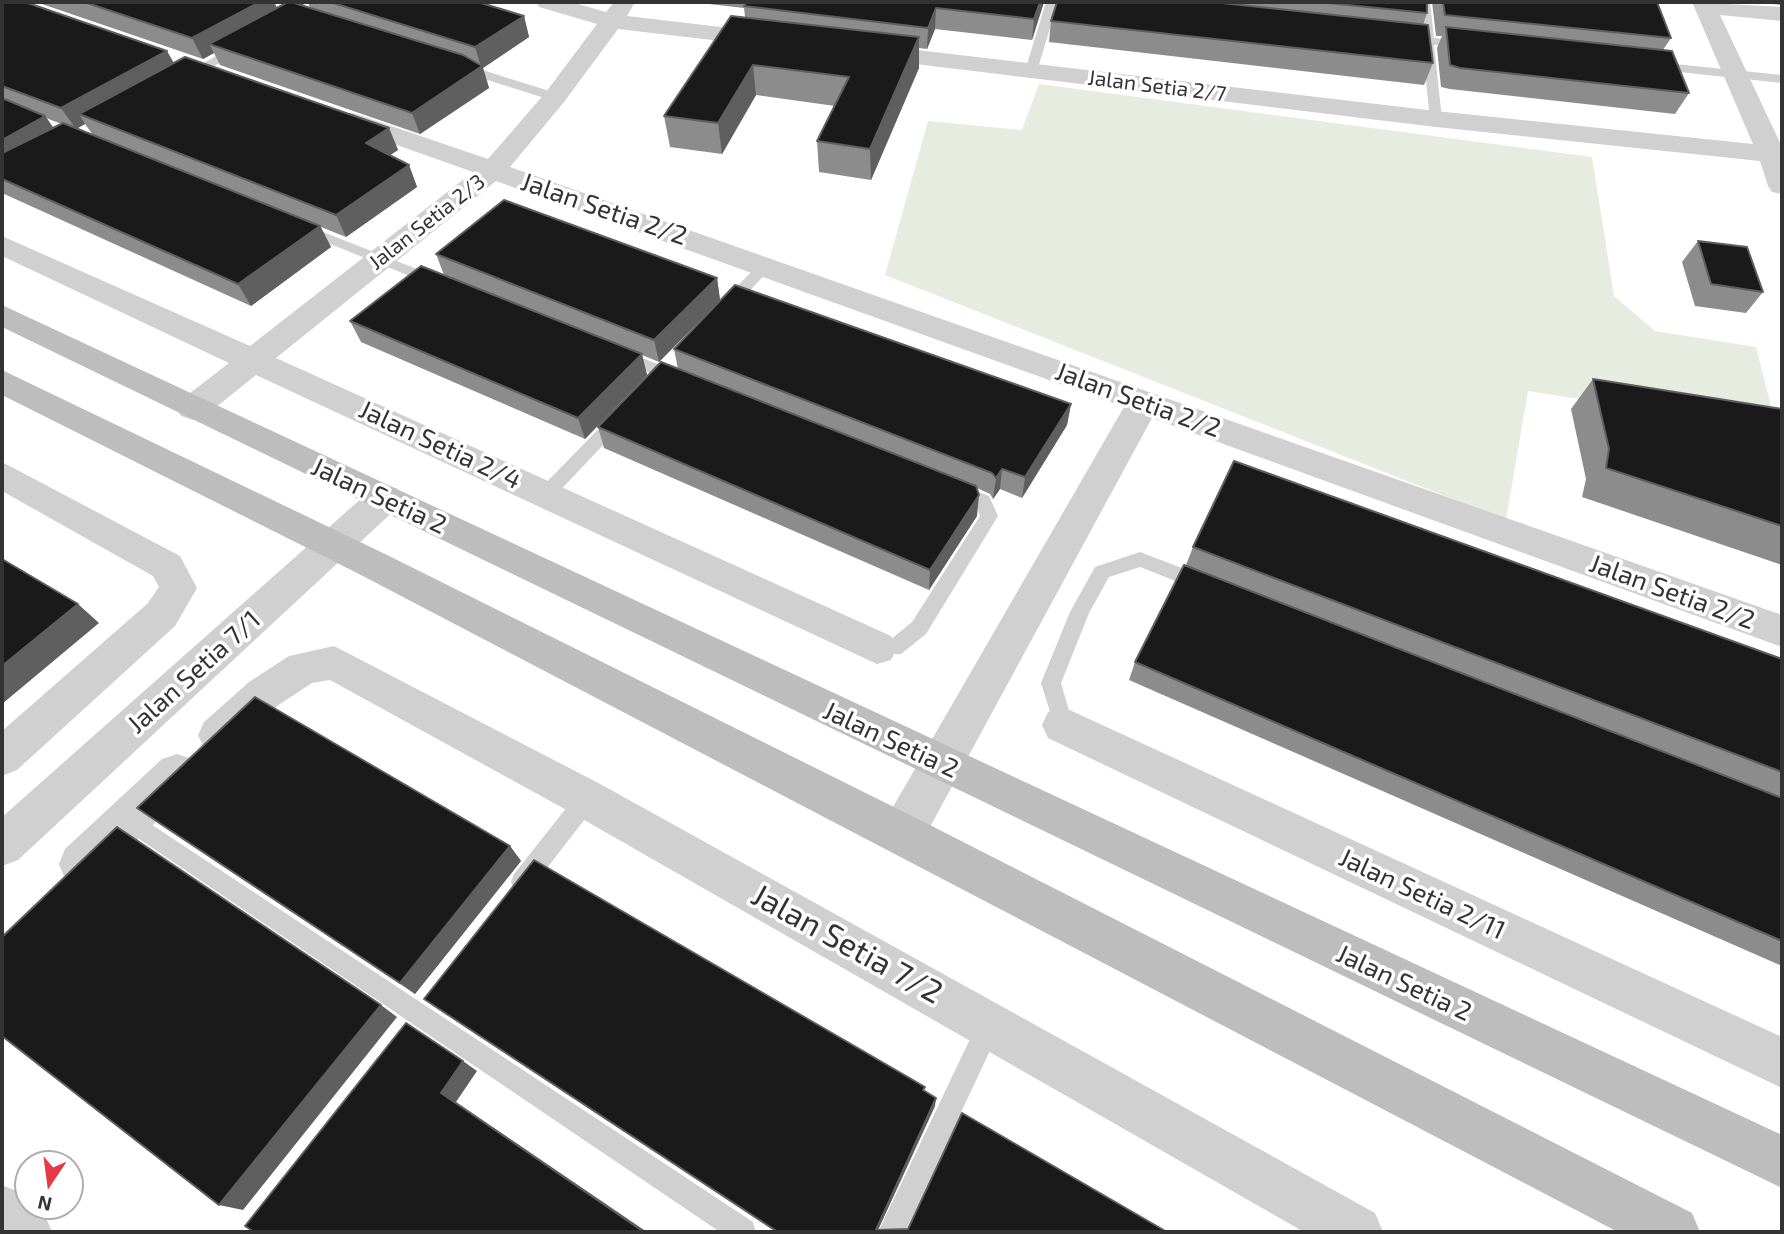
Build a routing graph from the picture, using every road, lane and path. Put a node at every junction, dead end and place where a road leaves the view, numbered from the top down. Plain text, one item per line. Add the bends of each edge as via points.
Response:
1 (547, 2) edge
2 (1052, 2) edge
3 (1424, 2) edge
4 (1704, 4) edge
5 (619, 11) edge
6 (1782, 14) edge
7 (1388, 37) edge
8 (1428, 41) junction
9 (249, 42) edge
10 (801, 44) edge
11 (1482, 47) edge
12 (842, 48) edge
13 (175, 59) edge
14 (451, 64) edge
15 (1642, 64) edge
16 (201, 68) junction
17 (1031, 71) junction
18 (1736, 74) junction
19 (226, 77) edge
20 (1782, 79) edge
21 (167, 87) edge
22 (555, 97) junction
23 (315, 108) edge
24 (1436, 119) junction
25 (1777, 155) edge
26 (493, 170) junction
27 (1782, 186) edge
28 (291, 223) edge
29 (2, 245) edge
30 (380, 259) junction
31 (765, 265) junction
32 (457, 290) edge
33 (2, 315) edge
34 (710, 323) edge
35 (599, 346) edge
36 (251, 359) junction
37 (2, 380) edge
38 (689, 382) edge
39 (1144, 402) junction
40 (193, 408) junction
41 (627, 409) edge
42 (2, 475) edge
43 (945, 486) edge
44 (546, 494) junction
45 (385, 498) junction
46 (333, 545) junction
47 (1217, 589) edge
48 (1782, 631) edge
49 (877, 648) joint
50 (1063, 725) joint
51 (2, 757) edge
52 (940, 763) junction
53 (587, 799) junction
54 (128, 820) junction
55 (902, 834) junction
56 (2, 845) edge
57 (50, 894) edge
58 (511, 896) edge
59 (435, 993) edge
60 (419, 1015) junction
61 (991, 1025) junction
62 (401, 1037) edge
63 (1782, 1063) edge
64 (1782, 1162) edge
65 (2, 1212) edge
66 (25, 1232) edge
67 (743, 1232) edge
68 (891, 1232) edge
69 (1356, 1232) edge
70 (1673, 1232) edge

1 - 5 street
2 - 17 lane
3 - 8 lane
4 - 6 street
4 - 18 street
5 - 10 street
5 - 22 street, Jalan Setia 2/3
7 - 8 lane
8 - 11 lane
8 - 24 lane
9 - 16 lane
12 - 17 street, Jalan Setia 2/7
13 - 16 street
14 - 22 lane
15 - 18 lane
16 - 19 street
16 - 21 lane
17 - 24 street, Jalan Setia 2/7
18 - 20 lane
18 - 25 street
22 - 26 street, Jalan Setia 2/3
23 - 26 street, Jalan Setia 2/2
24 - 25 street, Jalan Setia 2/7
25 - 27 street
26 - 30 street, Jalan Setia 2/3
26 - 31 street, Jalan Setia 2/2
28 - 30 lane
29 - 36 street, Jalan Setia 2/4
30 - 32 lane
30 - 36 street, Jalan Setia 2/3
31 - 34 lane
31 - 39 street, Jalan Setia 2/2
33 - 40 street, Jalan Setia 2
35 - 38 lane
36 - 40 street, Jalan Setia 2/3
36 - 44 street, Jalan Setia 2/4
37 - 46 street
39 - 48 street, Jalan Setia 2/2
39 - 52 street
40 - 45 street, Jalan Setia 2
41 - 44 lane
42 - 51 street via 167,566 178,588 161,615
43 - 49 lane via 984,501 989,516 919,628 894,648
44 - 49 street, Jalan Setia 2/4
45 - 46 street, Jalan Setia 7/1
45 - 52 street, Jalan Setia 2
46 - 55 street
46 - 56 street, Jalan Setia 7/1
47 - 50 lane via 1140,559 1102,572 1051,683
50 - 63 street, Jalan Setia 2/11
52 - 55 street
52 - 64 street, Jalan Setia 2
53 - 54 street, Jalan Setia 7/2 via 334,663 303,668 263,694
53 - 58 lane
53 - 61 street, Jalan Setia 7/2
54 - 57 street
54 - 60 lane
55 - 70 street
59 - 60 lane
60 - 62 lane
60 - 67 lane
61 - 68 lane
61 - 69 street, Jalan Setia 7/2
65 - 66 street

